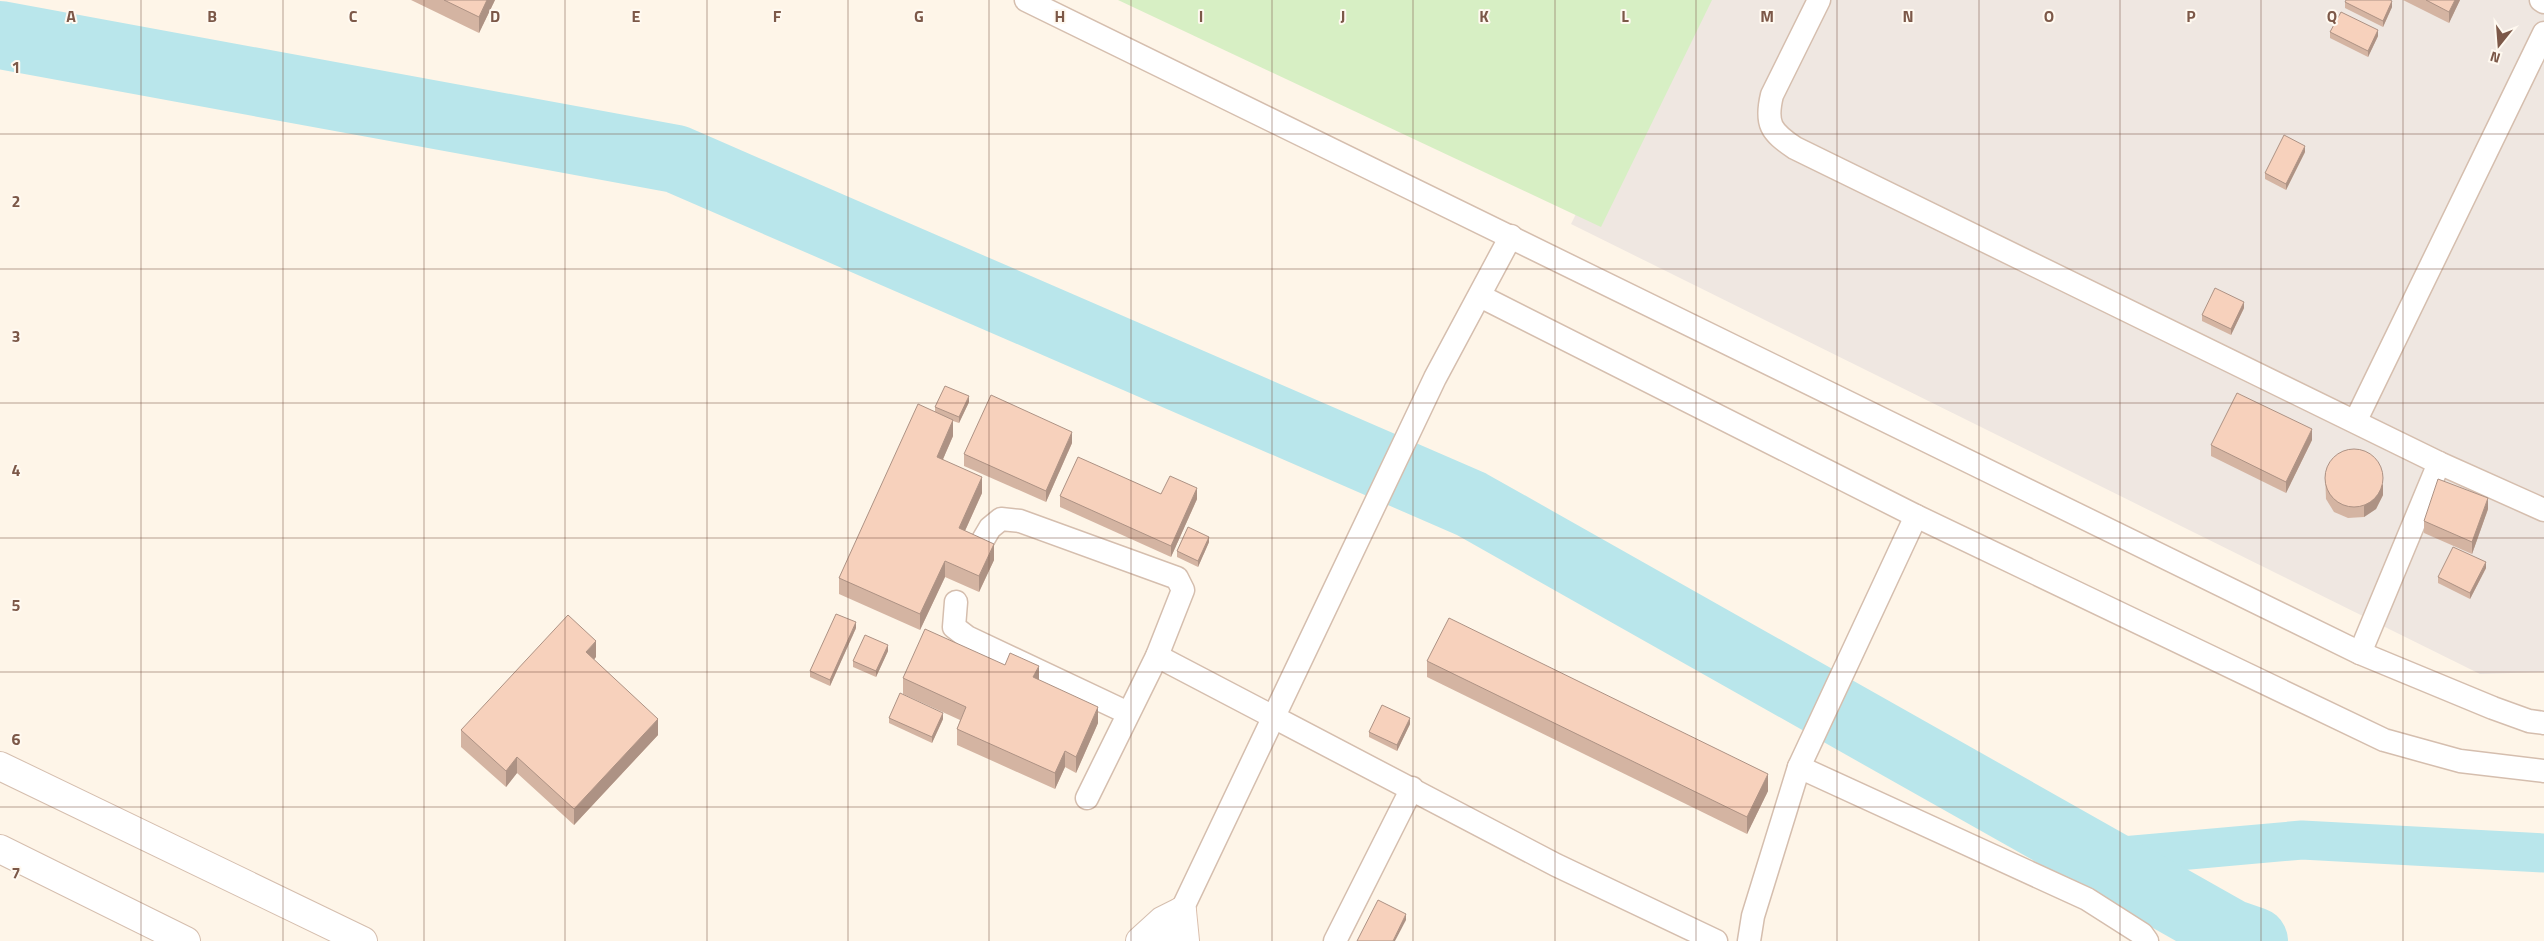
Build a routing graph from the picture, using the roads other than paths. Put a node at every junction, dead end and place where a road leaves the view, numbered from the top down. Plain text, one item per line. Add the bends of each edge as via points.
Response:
1 (1026, 0) edge
2 (1819, 0) edge
3 (1056, 7) edge
4 (2544, 33) edge
5 (1511, 236) junction
6 (1480, 296) junction
7 (2356, 420) junction
8 (2439, 462) junction
9 (2544, 510) edge
10 (1916, 516) junction
11 (980, 545) edge
12 (956, 602) dead end
13 (2360, 653) junction
14 (1157, 656) junction
15 (1128, 713) junction
16 (1274, 716) junction
17 (2544, 723) edge
18 (1802, 759) junction
19 (0, 766) edge
20 (2544, 770) edge
21 (1412, 788) junction
22 (1087, 798) dead end
23 (0, 849) edge
24 (1182, 911) junction
25 (186, 941) edge
26 (362, 941) edge
27 (1140, 941) edge
28 (1167, 941) edge
29 (1185, 941) edge
30 (1335, 941) edge
31 (1716, 941) edge
32 (1749, 941) edge
33 (2147, 941) edge

1 - 3 lane
2 - 7 lane via 1772,95 1768,112 1771,127 1779,137 1795,148
3 - 5 lane
4 - 7 lane
5 - 6 lane
5 - 13 lane
6 - 10 lane
6 - 16 lane via 1435,378
7 - 8 lane
8 - 9 lane
8 - 13 lane
10 - 18 lane
10 - 20 lane via 2384,740 2460,761
11 - 14 lane via 990,528 1001,518 1020,521 1177,578 1182,590
12 - 15 lane via 954,627 967,637
13 - 17 lane via 2493,708
14 - 15 lane
14 - 16 lane
15 - 22 lane
16 - 21 lane
16 - 24 lane
18 - 32 lane via 1753,916
18 - 33 lane via 2087,898 2142,934
19 - 26 street
21 - 30 lane
21 - 31 lane via 1556,865
23 - 25 street
24 - 27 street via 1162,921
24 - 28 lane
24 - 29 street

